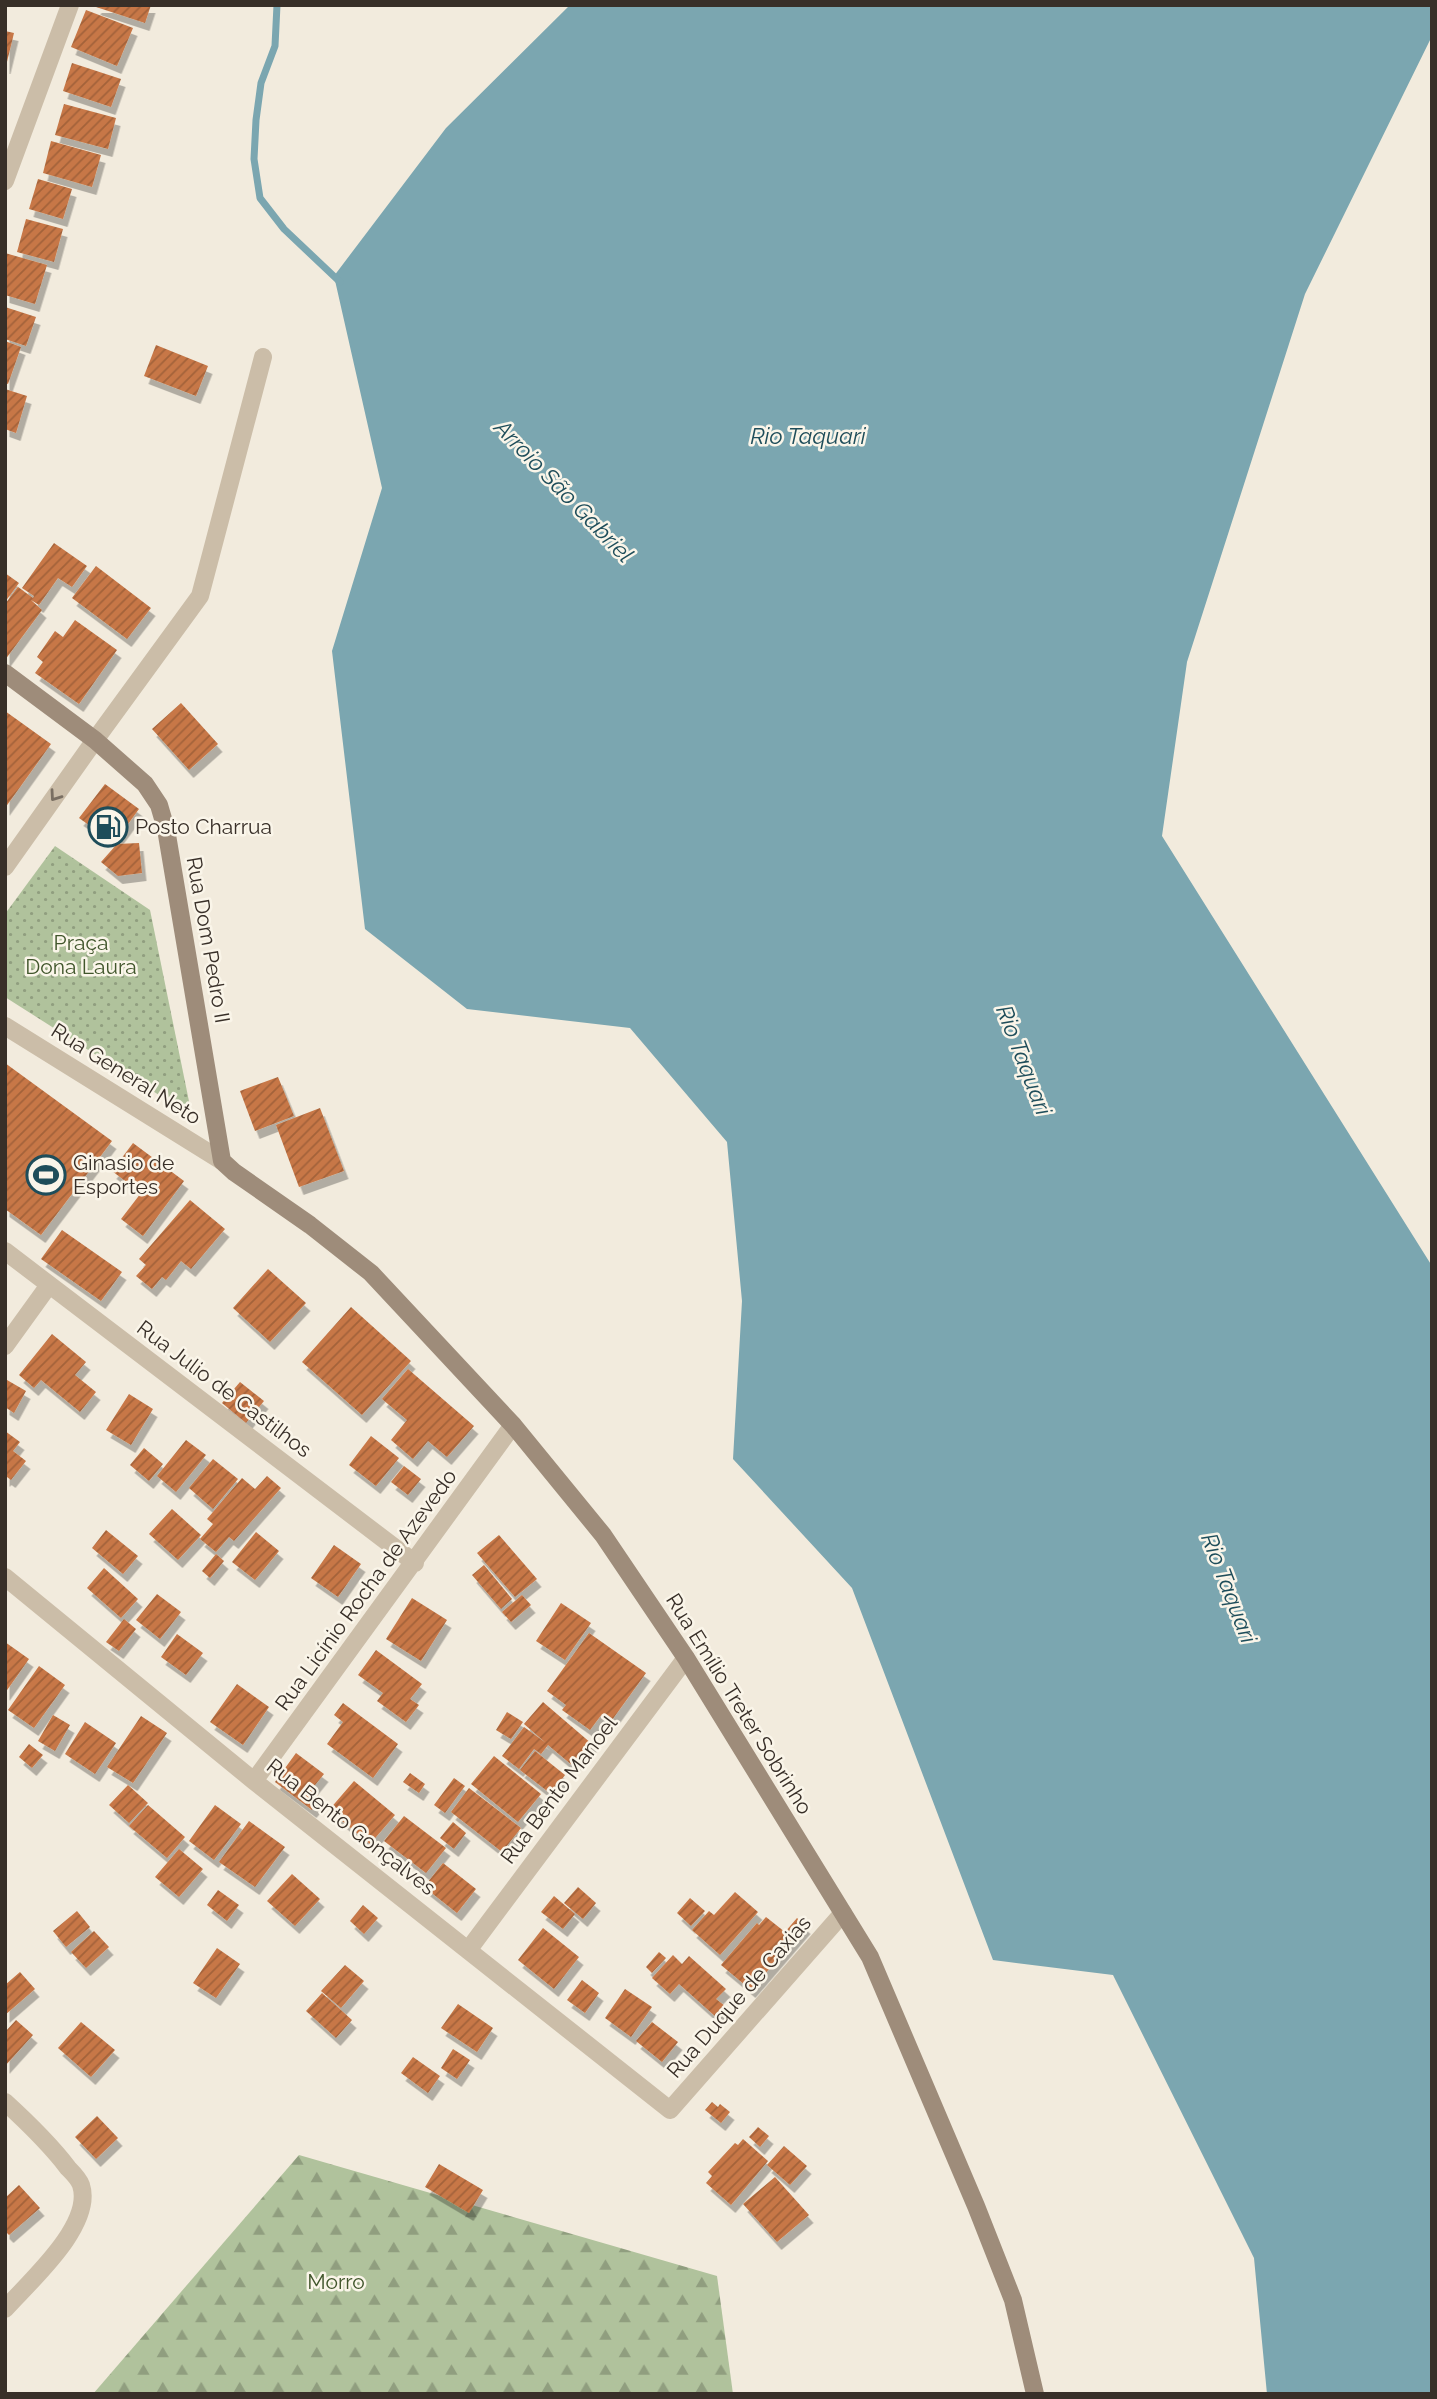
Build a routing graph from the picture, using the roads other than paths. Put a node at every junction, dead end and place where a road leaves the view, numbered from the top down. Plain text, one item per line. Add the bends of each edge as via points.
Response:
1 (70, 5) edge
2 (5, 181) edge
3 (263, 357) dead end
4 (5, 673) edge
5 (94, 740) junction
6 (5, 867) edge
7 (5, 1026) edge
8 (222, 1161) junction
9 (5, 1251) edge
10 (49, 1285) junction
11 (5, 1346) edge
12 (513, 1425) junction
13 (415, 1563) junction
14 (5, 1577) edge
15 (686, 1658) junction
16 (254, 1781) junction
17 (843, 1913) junction
18 (469, 1949) junction
19 (5, 2102) edge
20 (670, 2110) joint
21 (5, 2309) edge
22 (1035, 2394) edge

1 - 2 street
3 - 5 street via 200,596
4 - 5 main road, Rua Dom Pedro II
5 -> 6 street
5 - 8 main road, Rua Dom Pedro II via 145,784 159,805
7 - 8 street, Rua General Neto
8 - 12 main road, Rua Emílio Treter Sobrinho via 371,1273
9 - 10 street, Rua Julio de Castilhos
10 - 11 street
10 - 13 street, Rua Julio de Castilhos
12 - 13 street, Rua Licínio Rocha de Azevedo
12 - 15 main road, Rua Emílio Treter Sobrinho via 603,1535
13 - 16 street, Rua Licínio Rocha de Azevedo
14 - 16 street, Rua Bento Gonçalves
15 - 17 main road, Rua Emílio Treter Sobrinho
15 - 18 street, Rua Bento Manoel
16 - 18 street, Rua Bento Gonçalves
17 - 20 street, Rua Duque de Caxias
17 - 22 main road, Rua Emílio Treter Sobrinho via 870,1957 976,2206 1013,2300
18 - 20 street, Rua Bento Gonçalves
19 - 21 street via 47,2140 80,2183 83,2200 81,2215 68,2237

